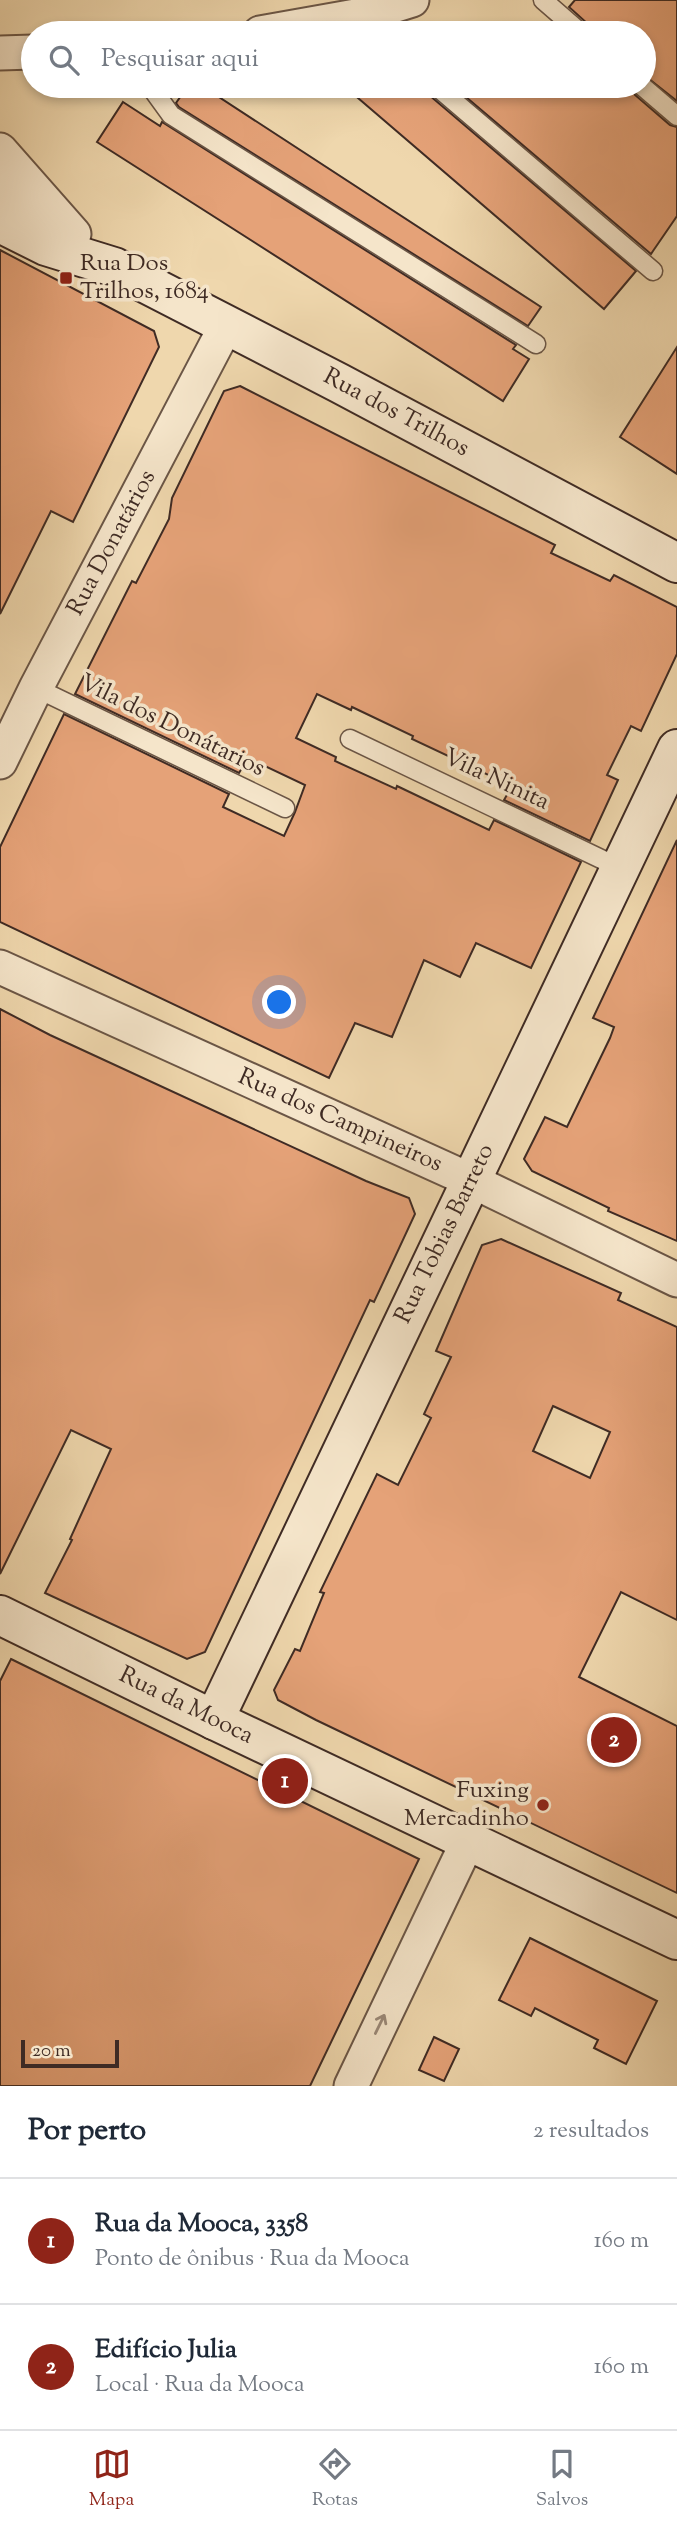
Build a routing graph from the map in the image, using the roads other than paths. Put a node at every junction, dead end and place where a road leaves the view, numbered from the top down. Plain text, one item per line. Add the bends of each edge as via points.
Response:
1 (412, 0) edge
2 (543, 0) edge
3 (379, 21) edge
4 (567, 21) edge
5 (21, 52) edge
6 (0, 53) edge
7 (159, 98) edge
8 (450, 98) edge
9 (656, 98) edge
10 (677, 116) edge
11 (0, 150) edge
12 (0, 193) edge
13 (0, 223) edge
14 (74, 234) junction
15 (114, 267) junction
16 (653, 271) dead end
17 (227, 324) junction
18 (536, 344) dead end
19 (677, 563) edge
20 (36, 688) junction
21 (350, 738) dead end
22 (677, 750) edge
23 (0, 762) edge
24 (285, 808) dead end
25 (620, 868) junction
26 (0, 967) edge
27 (470, 1180) junction
28 (677, 1280) edge
29 (0, 1615) edge
30 (214, 1720) junction
31 (468, 1841) junction
32 (677, 1940) edge
33 (351, 2086) edge

1 - 3 street
2 - 4 lane
5 - 6 street
7 - 18 lane via 171,114
8 - 16 lane
9 - 10 lane
11 - 14 street, Rua dos Trilhos
12 - 14 main road, Rua dos Trilhos
13 - 15 main road, Rua dos Trilhos via 46,246
14 - 15 main road, Rua dos Trilhos
15 - 17 main road, Rua dos Trilhos
17 - 19 main road, Rua dos Trilhos
17 - 20 street, Rua Donatários
20 - 23 street, Rua Donatários
20 - 24 lane, Vila dos Donátarios
21 - 25 lane, Vila Ninita
22 - 25 main road, Rua Tobias Barreto
25 - 27 main road, Rua Tobias Barreto
26 - 27 street, Rua dos Campineiros
27 - 28 street, Rua dos Campineiros
27 - 30 main road, Rua Tobias Barreto
29 - 30 main road, Rua da Mooca
30 - 31 main road, Rua da Mooca
31 - 32 main road, Rua da Mooca
33 -> 31 street

